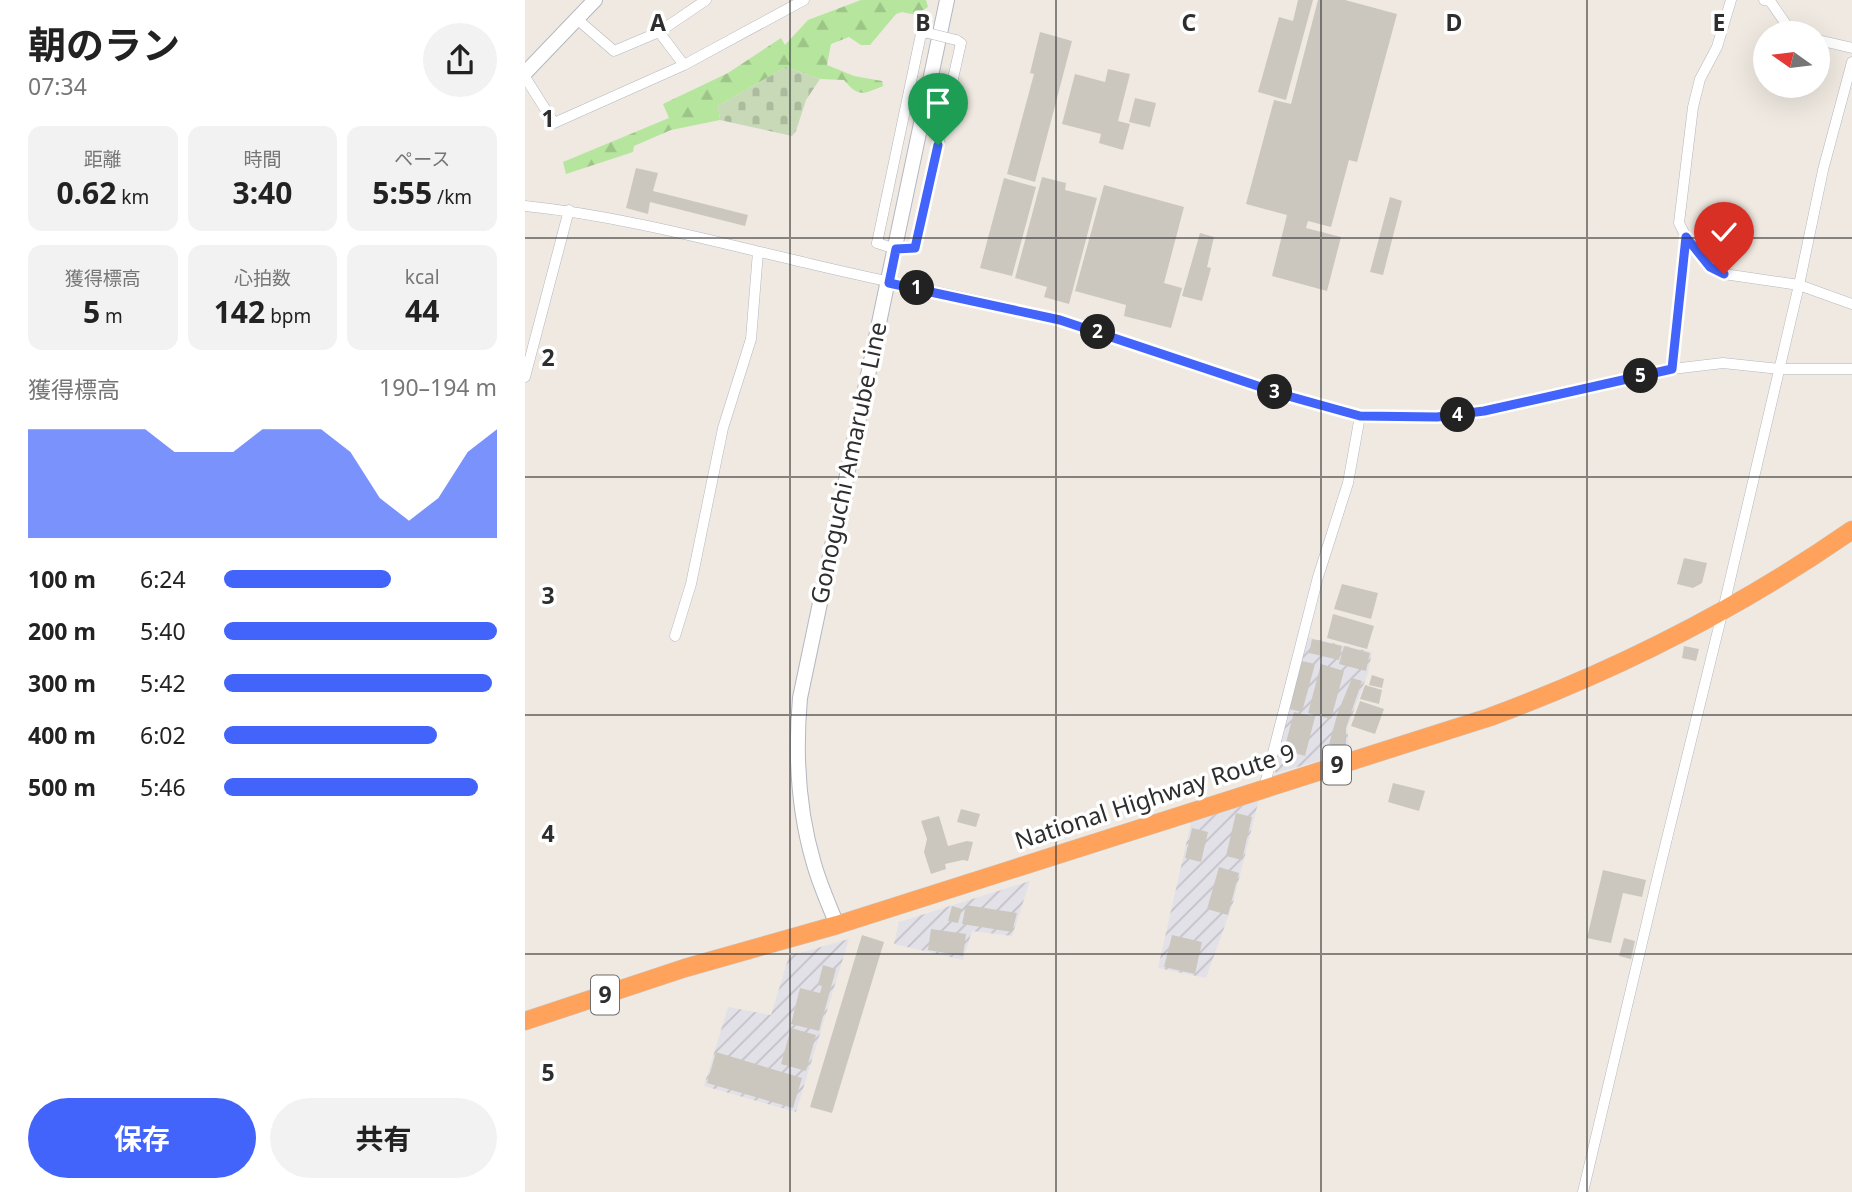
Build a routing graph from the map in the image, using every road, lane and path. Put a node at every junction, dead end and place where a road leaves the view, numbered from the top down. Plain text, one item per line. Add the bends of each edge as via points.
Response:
1 (595, 0) edge
2 (706, 0) edge
3 (804, 0) edge
4 (947, 0) edge
5 (1731, 0) edge
6 (1764, 0) edge
7 (577, 19) junction
8 (1784, 21) edge
9 (659, 32) junction
10 (1831, 43) edge
11 (1852, 48) edge
12 (1852, 62) edge
13 (684, 65) junction
14 (525, 75) edge
15 (1848, 94) edge
16 (525, 206) edge
17 (569, 210) junction
18 (1686, 237) junction
19 (896, 249) junction
20 (758, 252) junction
21 (889, 283) junction
22 (1798, 285) junction
23 (1852, 304) edge
24 (1672, 369) junction
25 (1780, 369) junction
26 (1852, 369) edge
27 (525, 377) edge
28 (1360, 416) junction
29 (1852, 530) edge
30 (1723, 610) junction
31 (675, 636) dead end
32 (1264, 788) junction
33 (837, 925) junction
34 (525, 1021) edge
35 (1583, 1192) edge

1 - 7 main road
2 - 9 street
3 - 13 street
4 - 19 main road, Gonoguchi Amarube Line
5 - 18 street via 1693,107 1679,223
6 - 8 street via 1770,1
7 - 9 street via 614,51
7 - 14 main road
9 - 13 street
10 - 11 street
12 - 15 street
13 - 14 street via 554,123
15 - 22 street via 1823,170
16 - 17 street
17 - 20 street
17 - 27 street
18 - 22 street via 1710,267 1724,274
18 - 24 street
19 - 19 street, bridge via 915,248 961,43 928,33 921,34 877,243
19 - 21 main road, Gonoguchi Amarube Line
20 - 21 street
20 - 31 street via 751,340 723,428 691,584
21 - 28 street via 1060,320
21 - 33 main road, Gonoguchi Amarube Line via 820,593 797,731 803,816 814,865
22 - 23 street
22 - 25 street
24 - 25 street via 1723,363
24 - 28 street via 1484,411 1437,417
25 - 26 street
25 - 30 street
28 - 32 street via 1348,483 1318,577
29 - 30 highway, National Highway Route 9 / 9
30 - 32 highway, National Highway Route 9 / 9 via 1555,693
30 - 35 street
32 - 33 highway, National Highway Route 9 / 9
33 - 34 highway, National Highway Route 9 / 9 via 685,968

